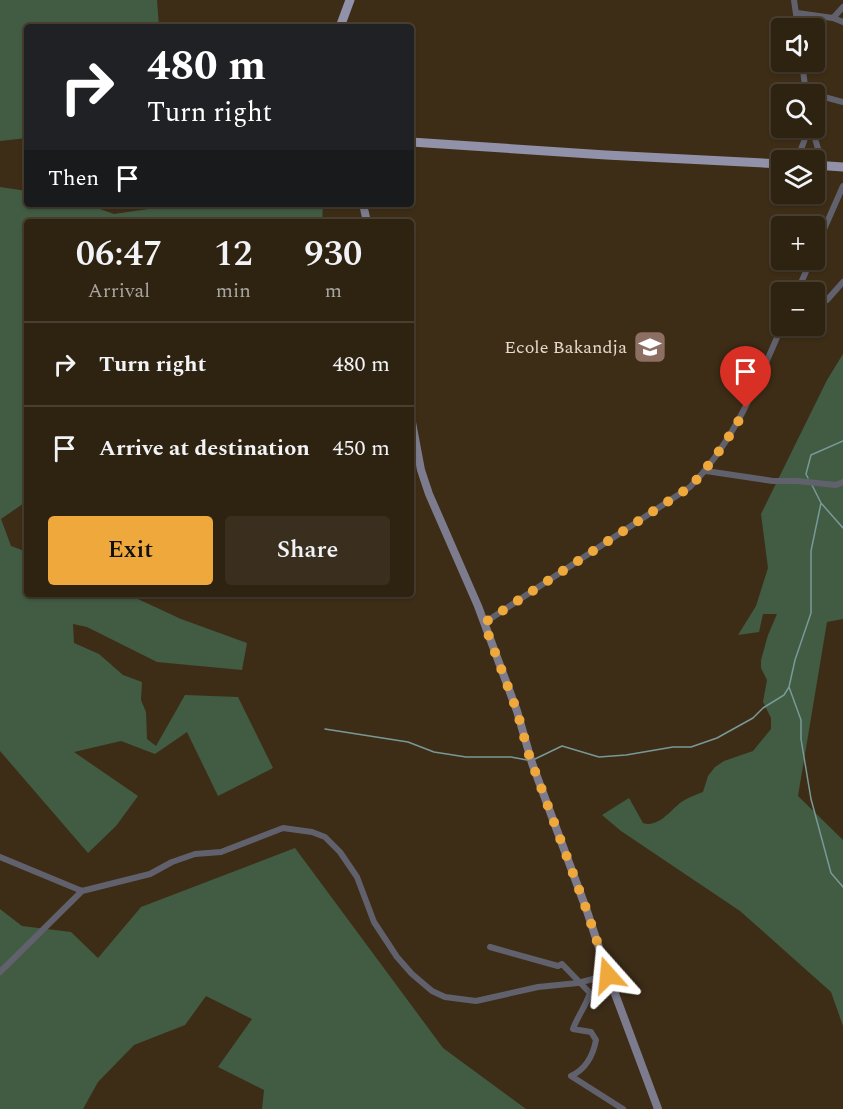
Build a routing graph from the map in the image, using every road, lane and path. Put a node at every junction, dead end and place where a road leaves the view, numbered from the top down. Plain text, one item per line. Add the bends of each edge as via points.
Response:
1 (350, 0) edge
2 (794, 0) edge
3 (843, 7) edge
4 (796, 13) junction
5 (797, 18) edge
6 (832, 18) junction
7 (843, 22) edge
8 (341, 24) edge
9 (825, 98) edge
10 (843, 102) edge
11 (414, 142) edge
12 (771, 163) edge
13 (825, 166) edge
14 (843, 167) edge
15 (843, 186) edge
16 (825, 227) edge
17 (843, 282) edge
18 (825, 300) edge
19 (778, 336) edge
20 (414, 433) edge
21 (706, 471) junction
22 (843, 482) edge
23 (484, 623) junction
24 (0, 856) edge
25 (82, 891) junction
26 (490, 947) dead end
27 (0, 972) edge
28 (608, 975) junction
29 (578, 983) junction
30 (623, 1109) edge
31 (658, 1109) edge

1 - 8 main road
2 - 4 street
3 - 6 street
4 - 5 street
4 - 6 street
6 - 7 street
9 - 10 street
11 - 12 main road
13 - 14 main road
15 - 16 street
17 - 18 street
19 - 21 street via 746,408
20 - 23 main road via 429,494
21 - 22 street via 773,482
21 - 23 street via 668,503
23 - 28 main road
24 - 25 street
25 - 27 street
25 - 29 street via 150,874 195,854 221,852 283,828 312,832 325,837 340,852 357,877 374,922 412,974 432,991 445,998 476,1001 538,987
26 - 29 street via 562,964
28 - 29 street
28 - 31 main road
29 - 30 street via 591,993 573,1029 591,1032 596,1040 581,1072 571,1077

